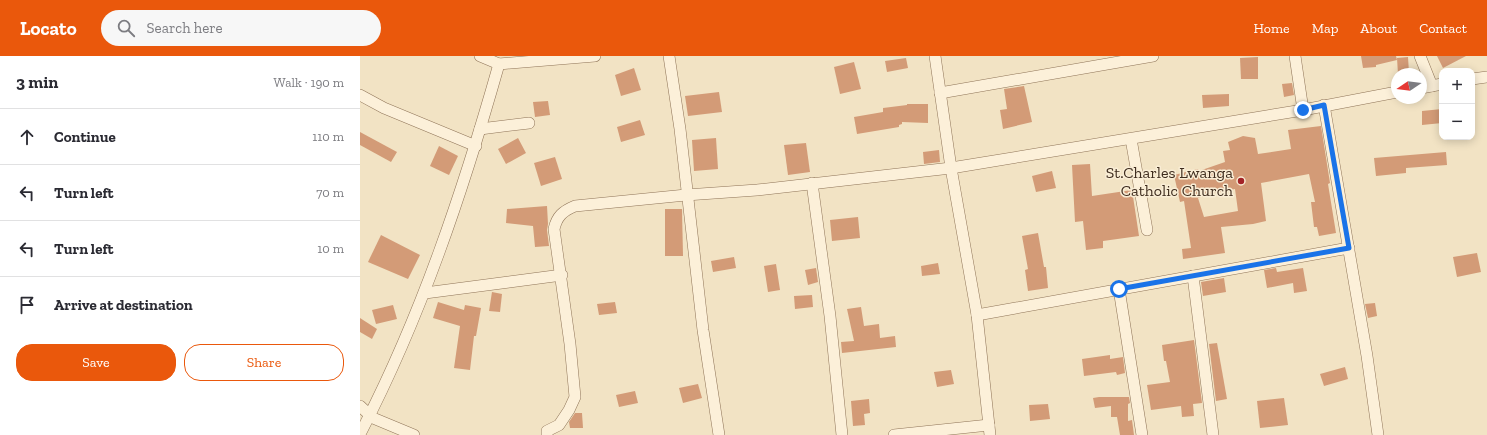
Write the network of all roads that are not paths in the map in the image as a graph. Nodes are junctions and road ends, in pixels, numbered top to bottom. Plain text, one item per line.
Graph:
1 (480, 56) edge
2 (594, 56) edge
3 (669, 56) edge
4 (934, 56) edge
5 (1153, 56) edge
6 (1295, 56) edge
7 (1420, 56) edge
8 (499, 64) junction
9 (1487, 77) edge
10 (1475, 79) edge
11 (1437, 85) edge
12 (1427, 87) edge
13 (940, 93) junction
14 (1391, 93) edge
15 (360, 95) edge
16 (1324, 105) junction
17 (1303, 110) junction
18 (529, 123) dead end
19 (480, 129) junction
20 (1131, 138) junction
21 (476, 146) junction
22 (951, 168) junction
23 (812, 183) junction
24 (686, 195) junction
25 (1147, 230) dead end
26 (1349, 248) junction
27 (562, 275) junction
28 (1193, 276) junction
29 (1119, 289) junction
30 (425, 293) junction
31 (977, 316) junction
32 (360, 406) edge
33 (370, 415) junction
34 (989, 430) edge
35 (360, 434) edge
36 (414, 435) edge
37 (547, 435) edge
38 (719, 435) edge
39 (842, 435) edge
40 (894, 435) edge
41 (1142, 435) edge
42 (1213, 435) edge
43 (1378, 435) edge

1 - 8 street
2 - 8 street
3 - 24 street
4 - 13 street
5 - 13 street
6 - 17 street
7 - 11 street
8 - 19 street
9 - 10 street
11 - 12 street
13 - 22 street
14 - 16 street
15 - 21 street
16 - 17 street
16 - 26 street
17 - 20 street
18 - 19 street
19 - 21 street
20 - 22 street
20 - 25 street
21 - 30 street
22 - 23 street
22 - 31 street
23 - 24 street
23 - 39 street
24 - 27 street
24 - 38 street
26 - 28 street
26 - 43 street
27 - 30 street
27 - 37 street
28 - 29 street
28 - 42 street
29 - 31 street
29 - 41 street
30 - 33 street
31 - 34 street
32 - 33 street
33 - 35 street
33 - 36 street
34 - 40 street

